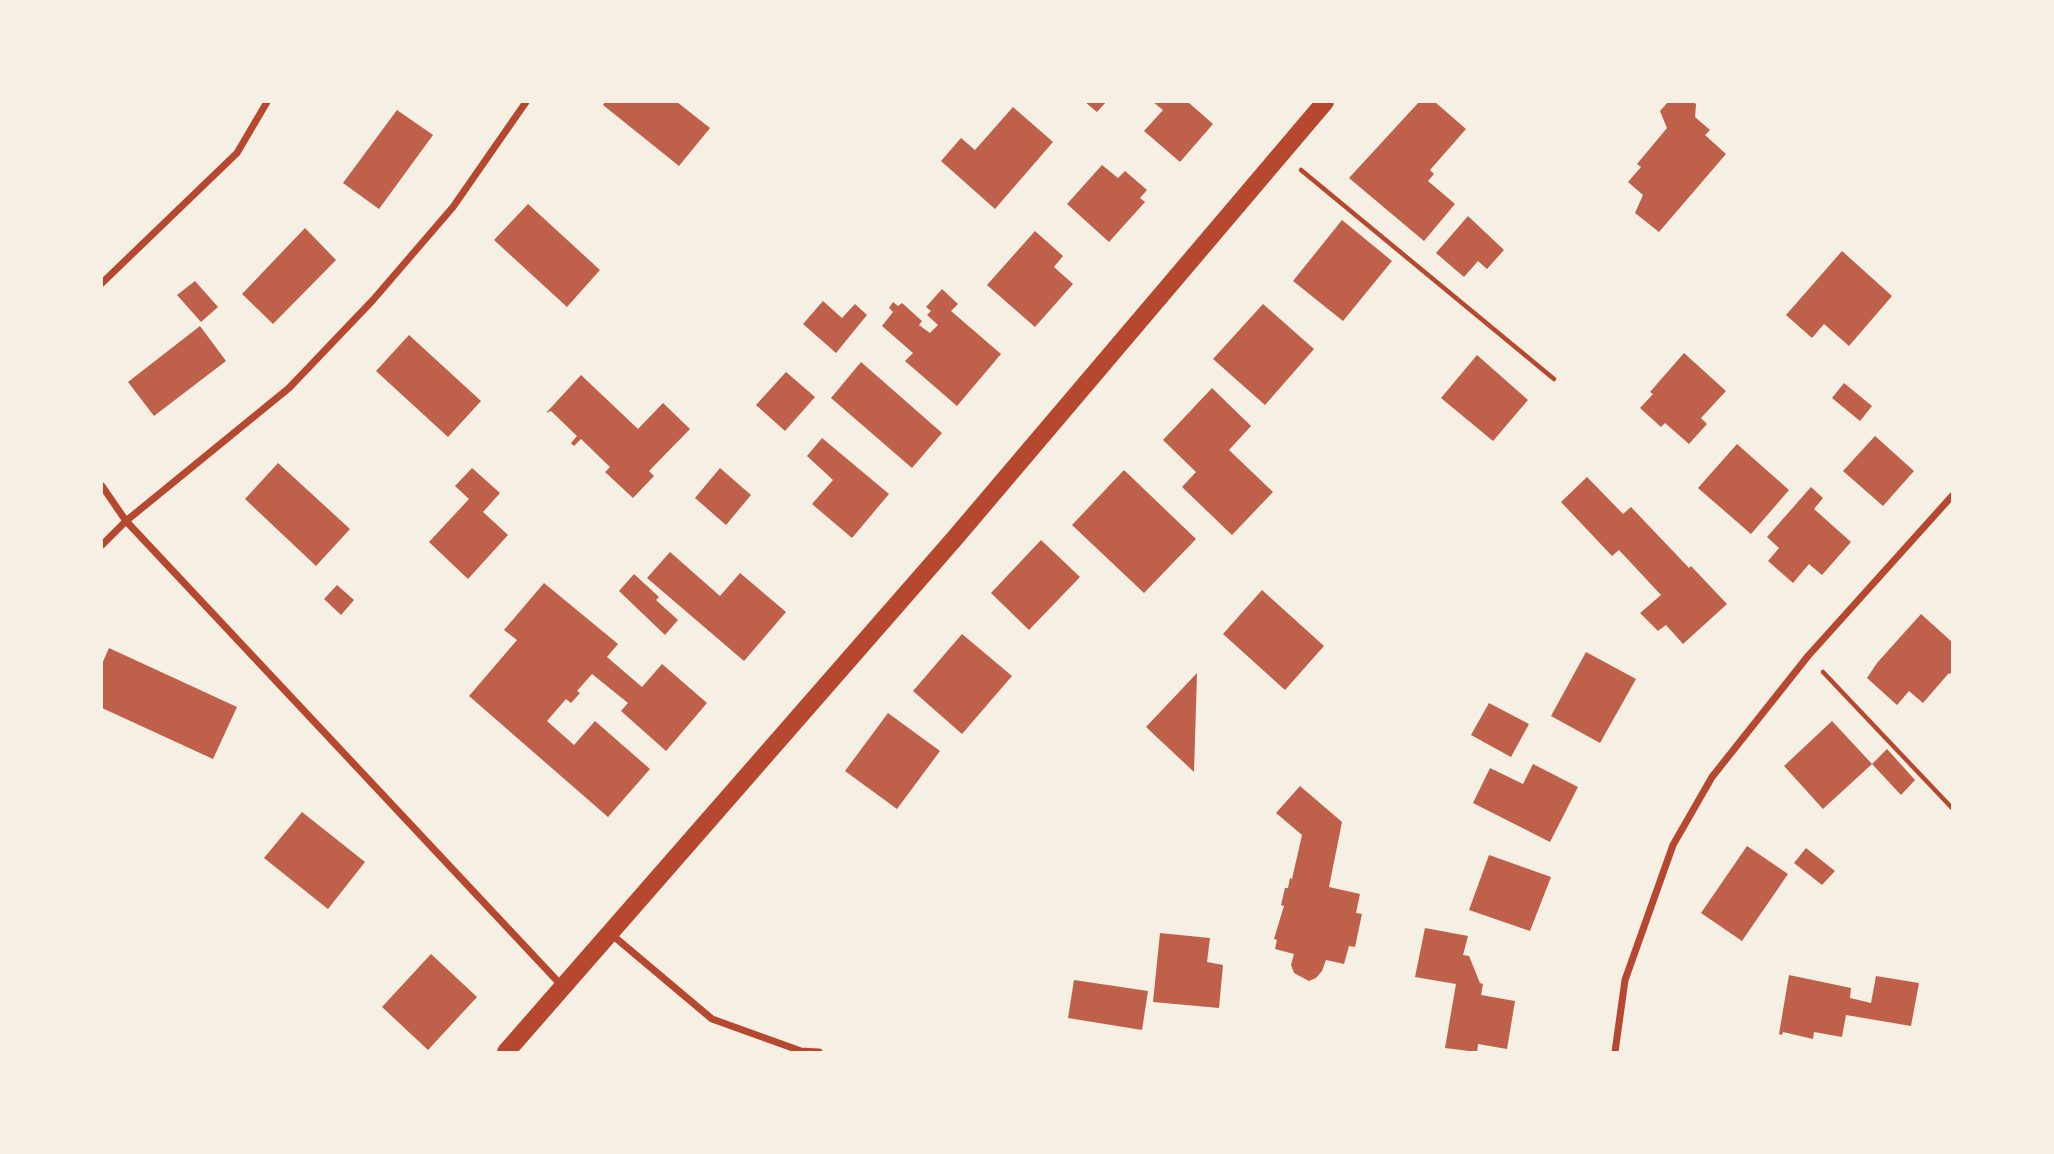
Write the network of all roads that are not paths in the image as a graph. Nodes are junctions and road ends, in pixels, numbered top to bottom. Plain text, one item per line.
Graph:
1 (267, 102) edge
2 (526, 102) edge
3 (1325, 102) edge
4 (102, 283) edge
5 (102, 486) edge
6 (1952, 496) edge
7 (126, 521) junction
8 (102, 545) edge
9 (609, 933) junction
10 (563, 987) junction
11 (506, 1052) edge
12 (819, 1052) edge
13 (1615, 1052) edge

1 - 4 street
2 - 7 street
3 - 9 main road
5 - 7 street
6 - 13 street
7 - 8 street
7 - 10 street
9 - 10 main road
9 - 12 street
10 - 11 main road

